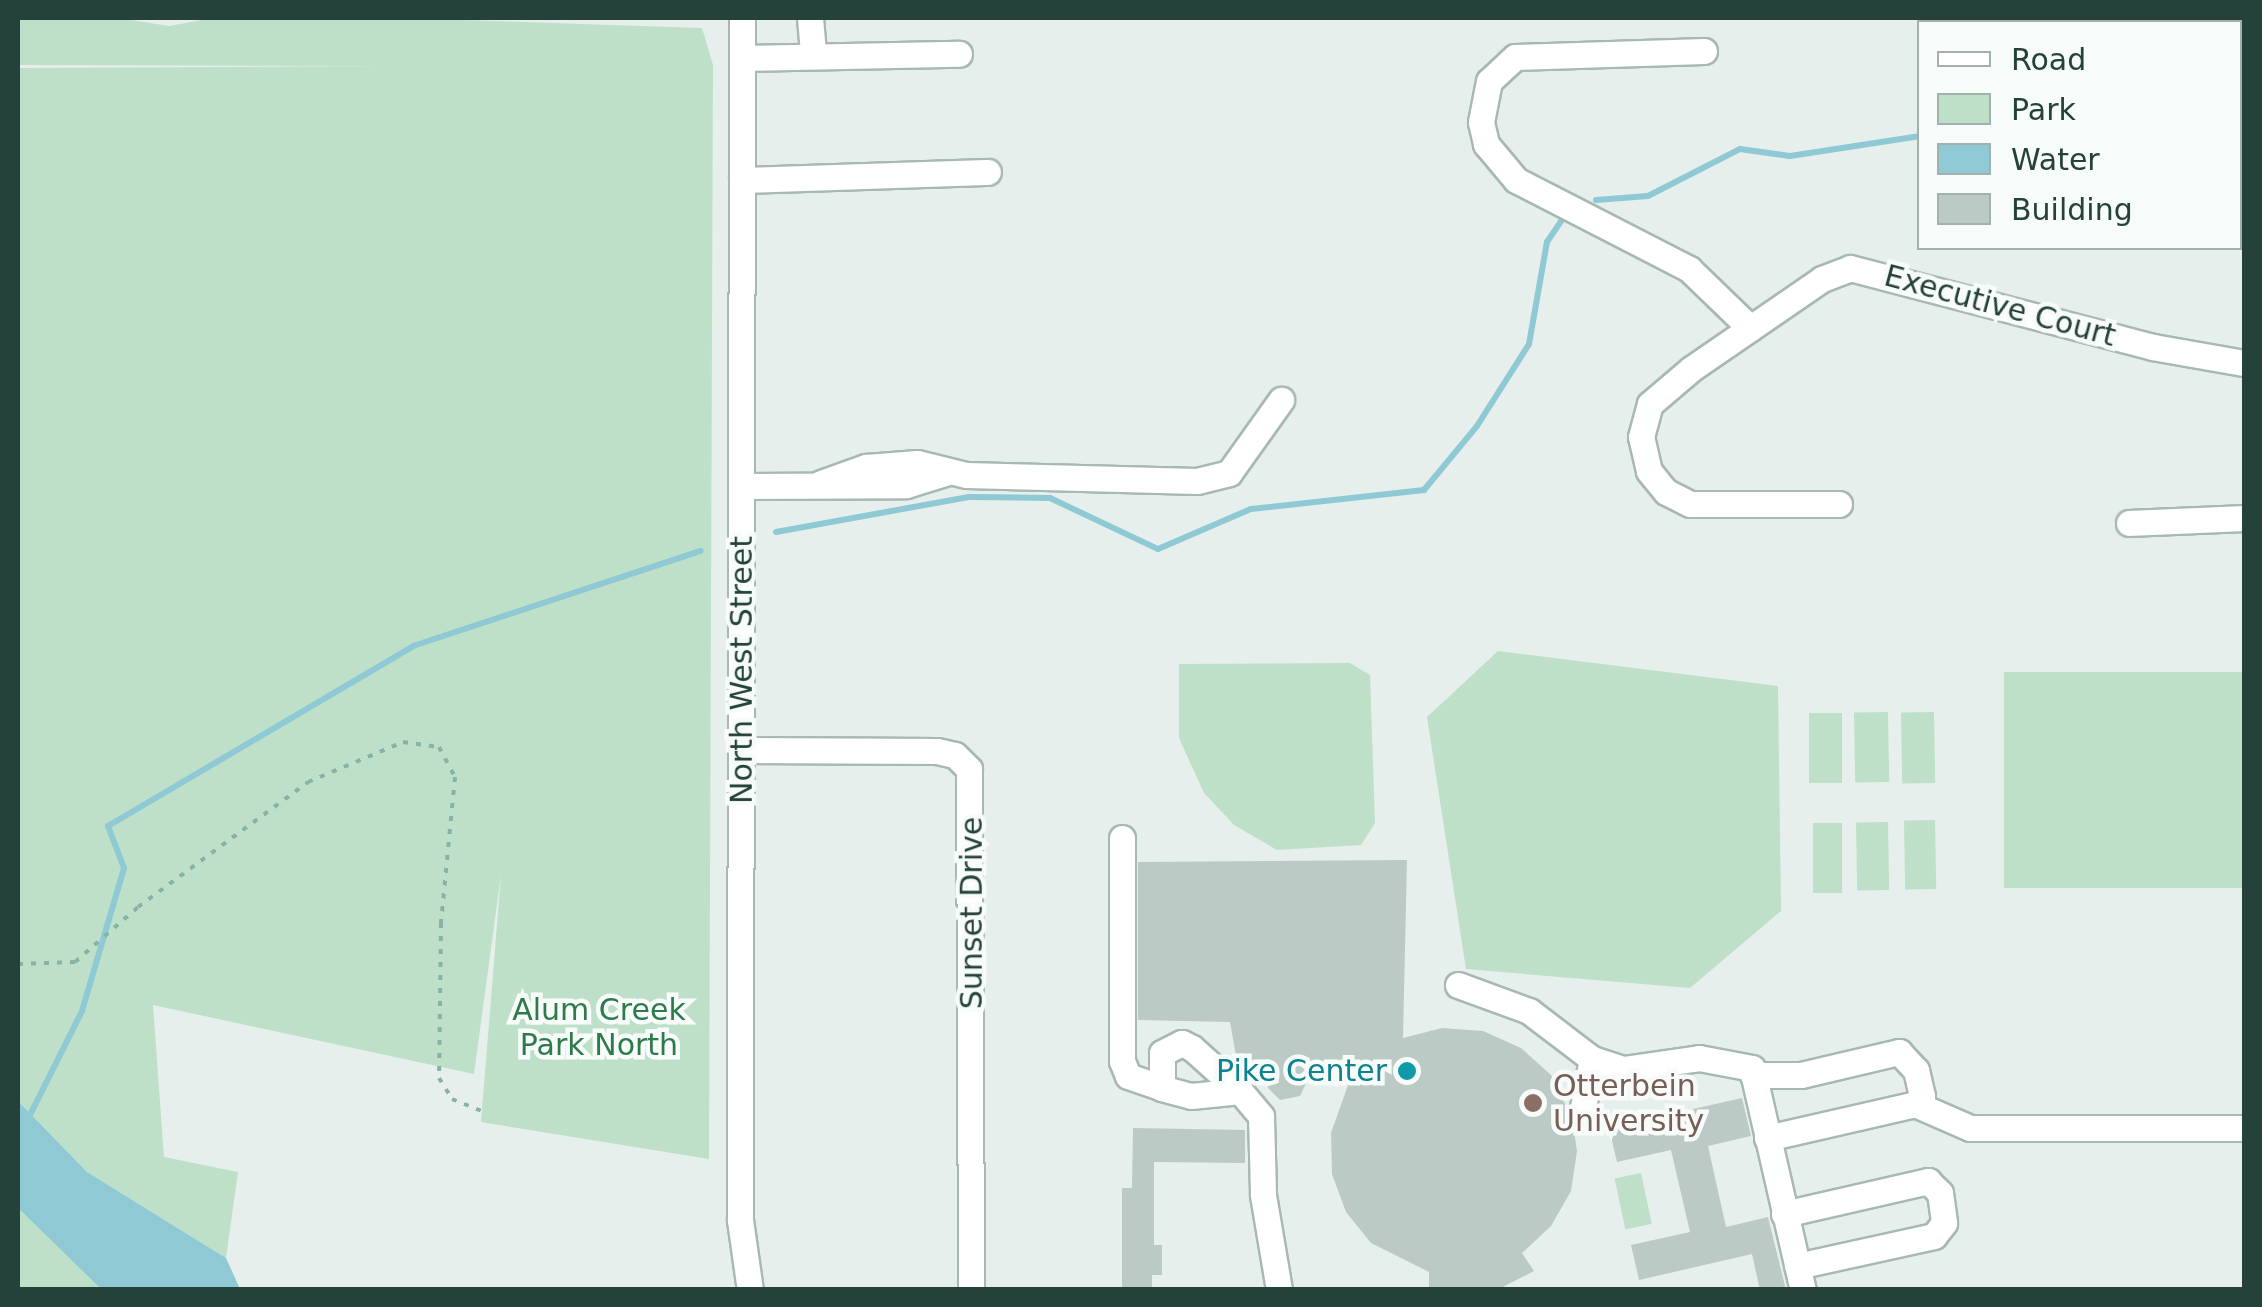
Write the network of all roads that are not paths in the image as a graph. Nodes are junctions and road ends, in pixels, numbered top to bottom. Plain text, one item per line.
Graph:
1 (742, 18) edge
2 (810, 18) edge
3 (1704, 52) dead end
4 (742, 54) junction
5 (959, 54) dead end
6 (813, 56) junction
7 (988, 172) dead end
8 (742, 180) junction
9 (1750, 328) junction
10 (2244, 363) edge
11 (1281, 400) dead end
12 (742, 486) junction
13 (1840, 504) dead end
14 (2244, 518) edge
15 (2129, 523) dead end
16 (742, 750) junction
17 (1122, 838) dead end
18 (1458, 985) dead end
19 (1592, 1060) junction
20 (1753, 1075) junction
21 (1162, 1088) junction
22 (1240, 1091) junction
23 (1915, 1104) junction
24 (1582, 1107) dead end
25 (2244, 1128) edge
26 (1768, 1138) junction
27 (1784, 1214) junction
28 (1800, 1278) edge
29 (750, 1290) edge
30 (972, 1290) edge
31 (1279, 1290) edge

1 - 4 street, North West Street
2 - 6 street
3 - 9 street
4 - 6 street
4 - 8 street, North West Street
5 - 6 street
7 - 8 street
8 - 12 street, North West Street
9 - 10 street, Executive Court
9 - 13 street, Executive Court
11 - 12 street
12 - 16 street, North West Street
14 - 15 street
16 - 29 street, North West Street
16 - 30 street, Sunset Drive
17 - 21 street
18 - 19 street
19 - 20 street
19 - 24 street
20 - 23 street
20 - 26 street
21 - 22 street
21 - 22 street
22 - 31 street
23 - 25 street
23 - 26 street
26 - 27 street
27 - 28 street
27 - 28 street

